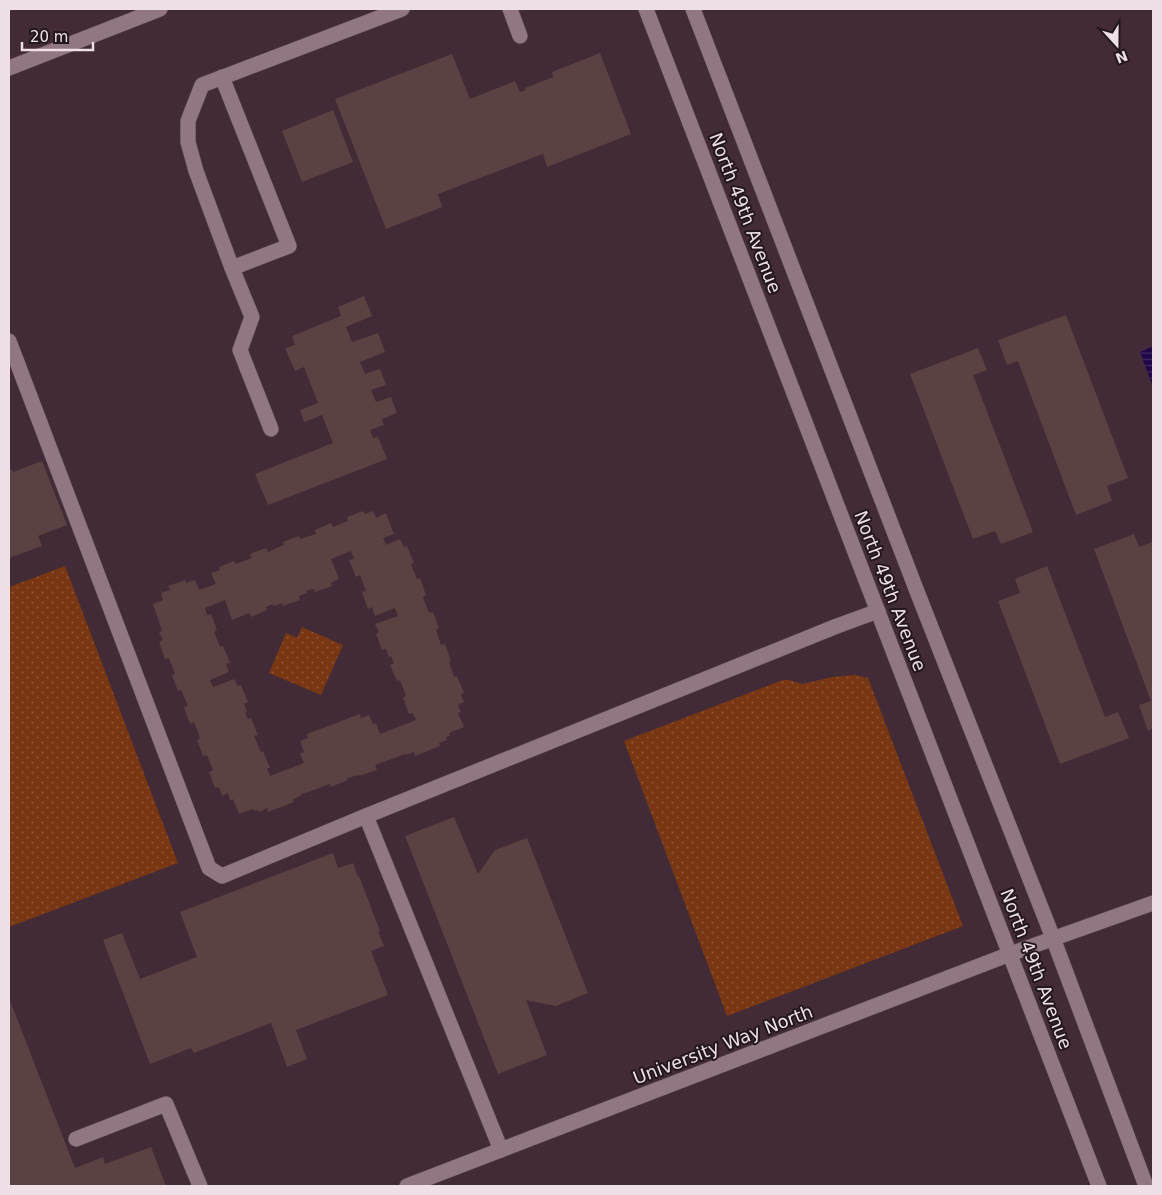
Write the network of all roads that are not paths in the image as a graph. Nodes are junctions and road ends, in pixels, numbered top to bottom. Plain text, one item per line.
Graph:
1 (160, 9) edge
2 (402, 9) edge
3 (510, 9) edge
4 (646, 9) edge
5 (693, 9) edge
6 (520, 36) dead end
7 (9, 68) edge
8 (222, 77) junction
9 (232, 268) junction
10 (9, 341) edge
11 (271, 430) dead end
12 (878, 611) junction
13 (366, 816) junction
14 (1153, 903) edge
15 (1053, 938) junction
16 (1010, 954) junction
17 (76, 1138) dead end
18 (501, 1150) junction
19 (200, 1186) edge
20 (407, 1186) edge
21 (1099, 1186) edge
22 (1146, 1186) edge

1 - 7 street
2 - 8 street
3 - 6 street
4 - 12 street, North 49th Avenue
5 - 15 street, North 49th Avenue
8 - 9 street
8 - 9 street
9 - 11 street
10 - 13 street
12 - 13 street
12 - 16 street, North 49th Avenue
13 - 18 street
14 - 15 street, University Way North
15 - 16 street, University Way North
15 - 22 street, North 49th Avenue
16 - 18 street, University Way North
16 - 21 street, North 49th Avenue
17 - 19 street
18 - 20 street, University Way North

